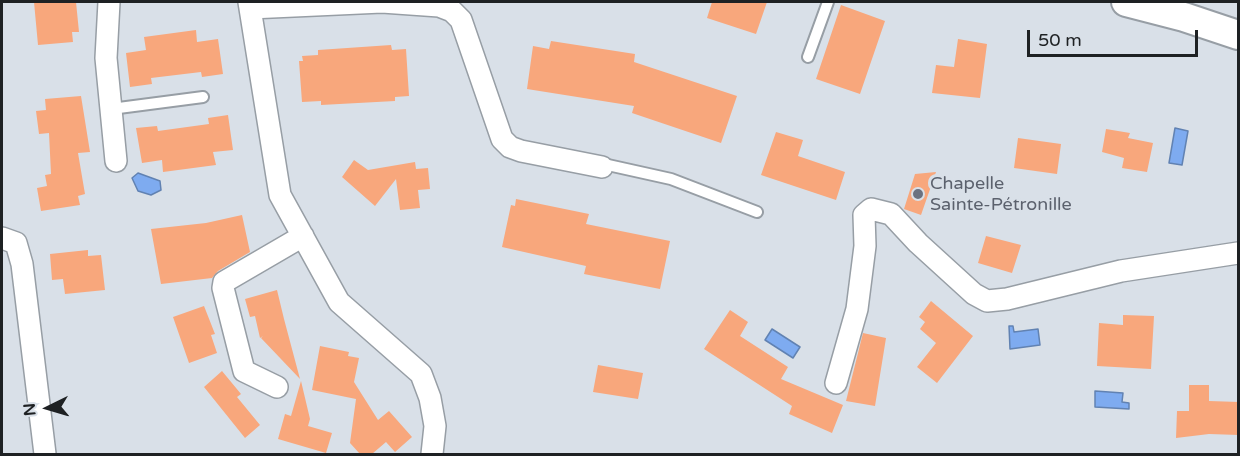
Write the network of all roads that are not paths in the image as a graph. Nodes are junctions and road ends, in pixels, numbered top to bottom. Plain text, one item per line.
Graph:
1 (109, 2) edge
2 (828, 2) edge
3 (1126, 2) edge
4 (250, 5) edge
5 (1239, 35) edge
6 (808, 57) dead end
7 (203, 97) dead end
8 (111, 109) junction
9 (116, 161) dead end
10 (602, 167) joint
11 (757, 212) dead end
12 (303, 236) junction
13 (2, 238) edge
14 (1239, 253) edge
15 (836, 383) dead end
16 (277, 387) dead end
17 (45, 454) edge
18 (432, 454) edge

1 - 8 street
2 - 6 lane
3 - 5 main road
4 - 10 street
4 - 12 street
7 - 8 lane
8 - 9 street
10 - 11 lane
12 - 16 street
12 - 18 street
13 - 17 street
14 - 15 street

